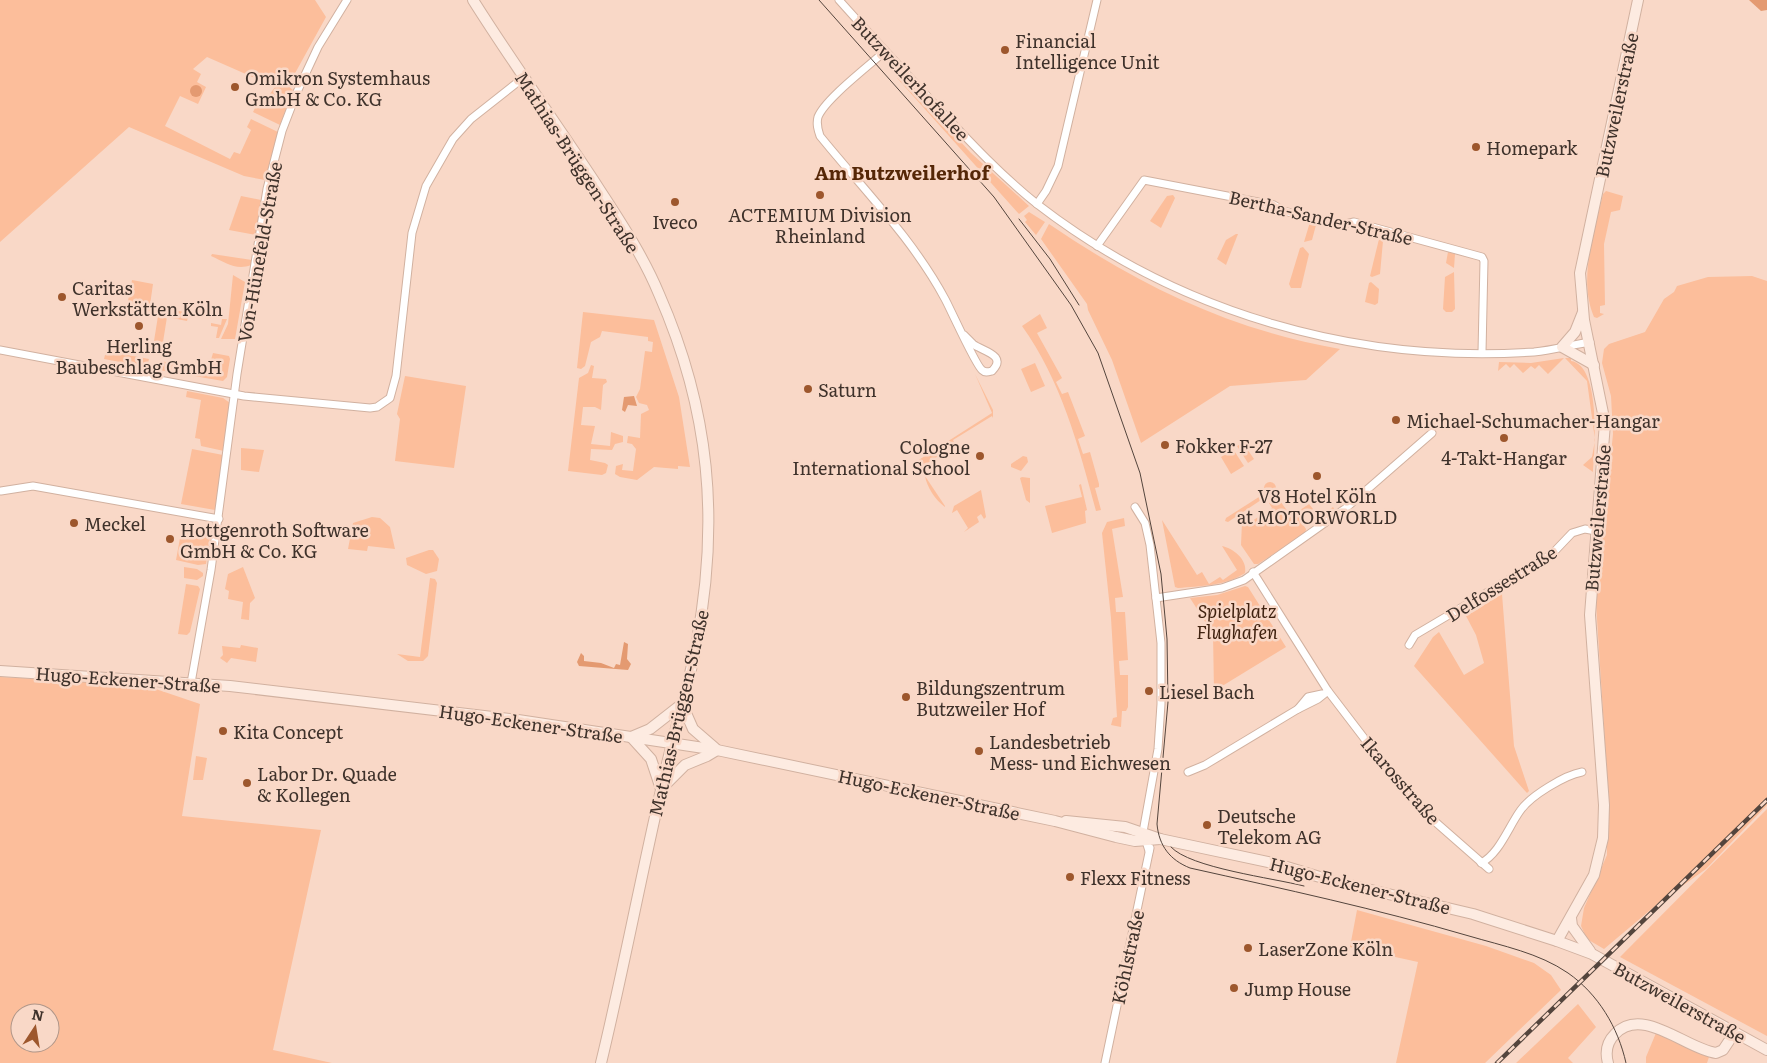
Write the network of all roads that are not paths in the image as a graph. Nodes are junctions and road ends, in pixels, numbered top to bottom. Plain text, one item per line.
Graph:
1 (347, 0) edge
2 (473, 0) edge
3 (839, 0) edge
4 (1096, 0) edge
5 (1638, 0) edge
6 (885, 51) junction
7 (523, 78) junction
8 (1038, 204) junction
9 (1097, 246) junction
10 (1583, 312) junction
11 (964, 335) junction
12 (1590, 342) junction
13 (1562, 347) junction
14 (0, 350) edge
15 (1482, 352) junction
16 (1594, 365) junction
17 (236, 393) junction
18 (1432, 433) dead end
19 (1, 490) edge
20 (1136, 507) dead end
21 (219, 519) junction
22 (1596, 531) junction
23 (1253, 572) junction
24 (1156, 598) junction
25 (1409, 645) dead end
26 (0, 671) edge
27 (191, 683) junction
28 (1325, 692) junction
29 (682, 704) junction
30 (631, 737) junction
31 (671, 742) junction
32 (717, 750) junction
33 (1188, 772) dead end
34 (1582, 772) dead end
35 (661, 789) junction
36 (1055, 821) junction
37 (1141, 837) junction
38 (1160, 839) junction
39 (1480, 864) junction
40 (1489, 869) dead end
41 (1571, 918) junction
42 (1557, 941) junction
43 (1592, 954) junction
44 (1735, 1032) junction
45 (1767, 1050) edge
46 (601, 1063) edge
47 (1104, 1063) edge
48 (1608, 1063) edge

1 - 17 street, Von-Hünefeld-Straße
2 - 7 street, Mathias-Brüggen-Straße
3 - 6 street, Butzweilerhofallee
4 - 8 street
5 - 10 street, Butzweilerstraße
6 - 8 street, Butzweilerhofallee
6 - 11 street
7 - 17 street
7 - 29 street, Mathias-Brüggen-Straße
8 - 9 street, Butzweilerhofallee
9 - 15 street, Butzweilerhofallee
9 - 15 street, Bertha-Sander-Straße
10 - 12 street, Butzweilerstraße
10 - 13 street
11 - 11 street
12 - 13 street, Butzweilerhofallee
12 - 16 street, Butzweilerstraße
13 - 15 street, Butzweilerhofallee
13 - 16 street
14 - 17 street
16 - 22 street, Butzweilerstraße
17 - 21 street, Von-Hünefeld-Straße
18 - 23 street
19 - 21 street
20 - 24 street, Köhlstraße
21 - 27 street, Von-Hünefeld-Straße
22 - 25 street, Delfossestraße
22 - 41 street, Butzweilerstraße
23 - 24 street
23 - 28 street, Ikarosstraße
24 - 37 street, Köhlstraße
26 - 27 street, Hugo-Eckener-Straße
27 - 30 street, Hugo-Eckener-Straße
28 - 33 street
28 - 39 street, Ikarosstraße
29 - 30 street
29 - 31 street, Mathias-Brüggen-Straße
29 - 32 street
30 - 31 street, Hugo-Eckener-Straße
30 - 35 street
31 - 32 street, Hugo-Eckener-Straße
31 - 35 street, Mathias-Brüggen-Straße
32 - 35 street
32 - 36 street, Hugo-Eckener-Straße
34 - 39 street
35 - 46 street, Mathias-Brüggen-Straße
36 - 37 street, Hugo-Eckener-Straße
36 - 37 street, Hugo-Eckener-Straße
37 - 38 street, Hugo-Eckener-Straße
37 - 38 street
37 - 47 street, Köhlstraße
38 - 42 street, Hugo-Eckener-Straße
39 - 40 street, Ikarosstraße
41 - 42 street, Butzweilerstraße
41 - 43 street, Butzweilerstraße
42 - 43 street, Butzweilerstraße
43 - 44 street, Butzweilerstraße
44 - 45 street, Butzweilerstraße
44 - 48 street

